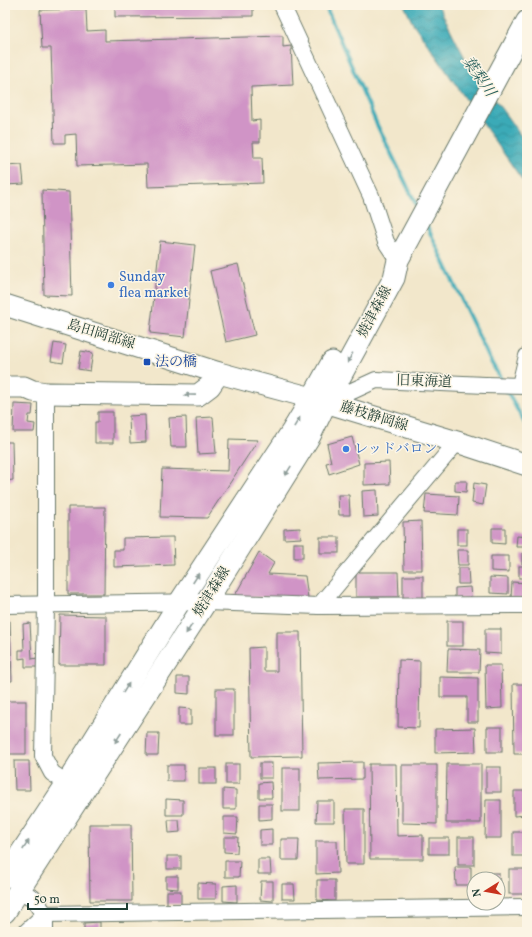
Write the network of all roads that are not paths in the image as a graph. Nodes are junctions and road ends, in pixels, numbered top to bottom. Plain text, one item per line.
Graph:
1 (282, 5) edge
2 (527, 21) edge
3 (398, 260) junction
4 (5, 305) edge
5 (527, 356) edge
6 (219, 373) junction
7 (520, 385) edge
8 (5, 388) edge
9 (46, 393) junction
10 (319, 400) junction
11 (457, 442) junction
12 (527, 465) edge
13 (206, 602) junction
14 (179, 603) junction
15 (5, 605) edge
16 (46, 605) junction
17 (527, 605) edge
18 (319, 606) junction
19 (67, 783) junction
20 (12, 884) edge
21 (527, 907) edge
22 (5, 912) edge
23 (45, 914) junction
24 (26, 932) edge
25 (45, 932) edge

1 - 3 street
2 - 3 main road, 焼津森線
3 - 10 main road, 焼津森線
4 - 6 main road, 島田岡部線
5 - 7 street
6 -> 9 main road
6 - 10 main road, 藤枝静岡線
7 - 10 street, 旧東海道
8 - 9 main road
9 - 16 street
10 - 11 main road, 藤枝静岡線
10 -> 13 main road, 焼津森線
14 -> 10 main road, 焼津森線
11 - 12 main road, 藤枝静岡線
11 - 18 street
13 - 14 street
13 - 18 street
13 -> 20 main road, 焼津森線
14 - 16 street
19 -> 14 main road, 焼津森線
15 - 16 street
16 - 19 street
17 - 18 street
20 -> 19 main road, 焼津森線
20 - 22 main road, 焼津森線
20 - 23 street
21 - 23 street
23 - 24 street
23 - 25 street

